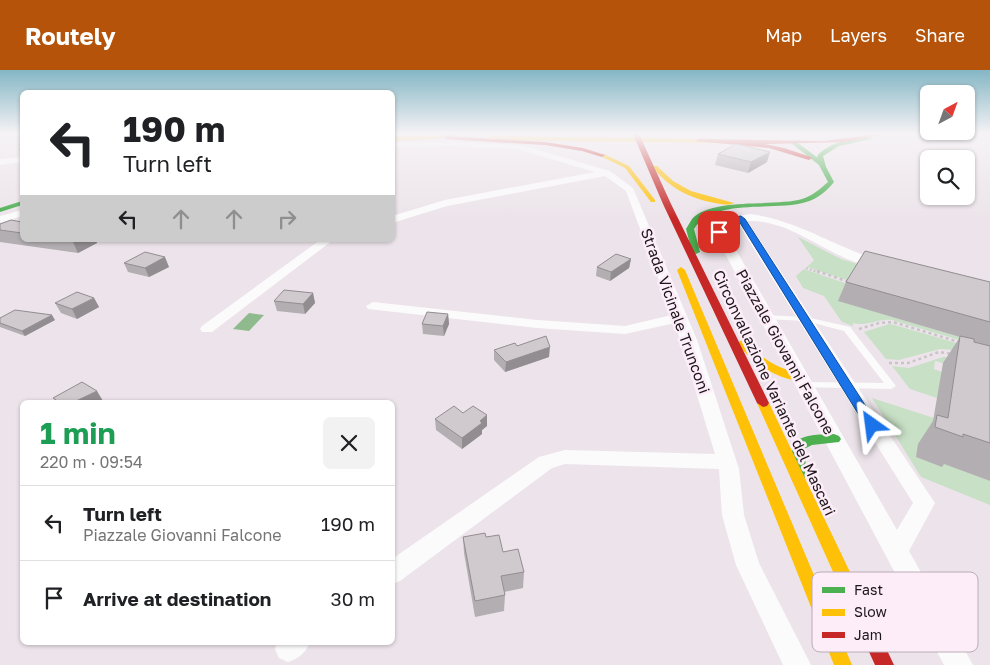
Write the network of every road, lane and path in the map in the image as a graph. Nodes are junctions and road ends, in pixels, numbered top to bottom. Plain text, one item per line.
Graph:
1 (569, 162) edge
2 (618, 162) edge
3 (642, 162) edge
4 (645, 162) edge
5 (649, 162) edge
6 (815, 162) edge
7 (819, 162) edge
8 (822, 162) edge
9 (823, 167) junction
10 (607, 173) junction
11 (20, 204) edge
12 (774, 205) junction
13 (0, 210) edge
14 (20, 214) edge
15 (746, 218) junction
16 (395, 219) edge
17 (0, 220) edge
18 (324, 242) edge
19 (677, 259) dead end
20 (806, 268) dead end
21 (894, 271) edge
22 (849, 282) edge
23 (710, 291) junction
24 (372, 306) dead end
25 (680, 317) junction
26 (766, 317) junction
27 (806, 319) junction
28 (207, 329) dead end
29 (729, 329) junction
30 (858, 329) dead end
31 (964, 343) edge
32 (961, 357) edge
33 (889, 363) dead end
34 (800, 381) junction
35 (848, 387) junction
36 (834, 439) junction
37 (726, 462) junction
38 (798, 478) junction
39 (897, 550) junction
40 (395, 572) edge
41 (842, 572) edge
42 (909, 572) edge
43 (812, 589) edge
44 (838, 652) edge
45 (879, 652) edge
46 (953, 652) edge
47 (797, 665) edge
48 (843, 665) edge
49 (885, 665) edge
50 (960, 665) edge

1 - 10 street, Strada Vicinale Trunconi
2 - 3 main road, Circonvallazione Variante del Mascari
4 - 23 main road, Circonvallazione Variante del Mascari
5 - 12 main road
6 - 9 main road
7 - 9 main road
8 - 9 main road
9 - 12 main road
10 - 16 street
10 - 25 street, Strada Vicinale Trunconi
11 - 13 main road
12 - 23 main road
14 - 17 street
15 - 21 street
15 - 26 street, Piazzale Giovanni Falcone
15 - 27 street, Piazzale Giovanni Falcone
18 - 28 street
19 - 43 main road
20 - 22 path
23 - 29 main road, Circonvallazione Variante del Mascari
24 - 25 street
25 - 37 street, Strada Vicinale Trunconi
26 - 27 lane
26 - 34 street, Piazzale Giovanni Falcone
27 - 35 street, Piazzale Giovanni Falcone
27 - 35 lane
29 - 34 main road
29 - 38 main road, Circonvallazione Variante del Mascari
30 - 31 path
32 - 33 path
34 - 35 lane
34 - 36 street, Piazzale Giovanni Falcone
35 - 39 street, Piazzale Giovanni Falcone
36 - 38 main road
36 - 39 street, Piazzale Giovanni Falcone
37 - 40 street
37 - 47 street, Strada Vicinale Trunconi
38 - 41 main road, Circonvallazione Variante del Mascari
39 - 42 street, Piazzale Giovanni Falcone
44 - 48 main road
45 - 49 main road, Circonvallazione Variante del Mascari
46 - 50 street, Piazzale Giovanni Falcone

